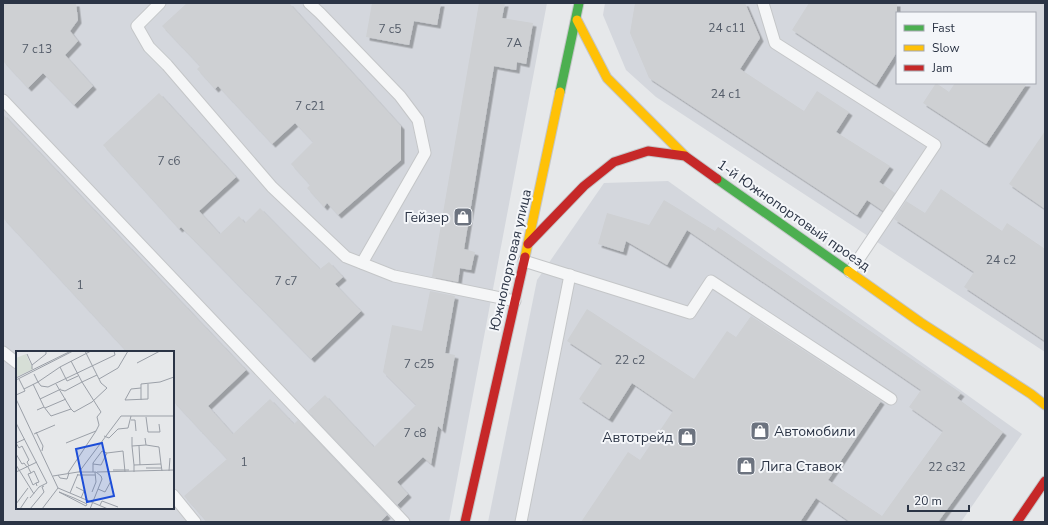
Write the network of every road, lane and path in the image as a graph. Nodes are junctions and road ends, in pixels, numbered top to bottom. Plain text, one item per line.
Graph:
1 (160, 3) edge
2 (309, 3) edge
3 (580, 3) edge
4 (763, 3) edge
5 (577, 20) junction
6 (3, 100) edge
7 (685, 156) junction
8 (528, 244) junction
9 (524, 260) junction
10 (362, 263) junction
11 (850, 272) junction
12 (570, 275) junction
13 (515, 301) junction
14 (3, 352) edge
15 (16, 362) edge
16 (891, 399) dead end
17 (1045, 405) edge
18 (1045, 482) edge
19 (174, 496) edge
20 (195, 522) edge
21 (404, 522) edge
22 (465, 522) edge
23 (521, 522) edge
24 (1017, 522) edge

1 - 10 lane
2 - 10 lane
3 - 5 main road, Южнопортовая улица
4 - 11 lane
5 - 7 main road
5 - 8 main road, Южнопортовая улица
6 - 21 lane
7 - 8 main road, 1-й Южнопортовый проезд
7 - 11 main road, 1-й Южнопортовый проезд
8 - 9 main road, Южнопортовая улица
9 - 12 lane
9 - 13 main road, Южнопортовая улица
10 - 13 lane
11 - 17 main road, 1-й Южнопортовый проезд
12 - 16 lane
12 - 23 lane
13 - 22 main road, Южнопортовая улица
14 - 15 lane
18 - 24 main road
19 - 20 lane

